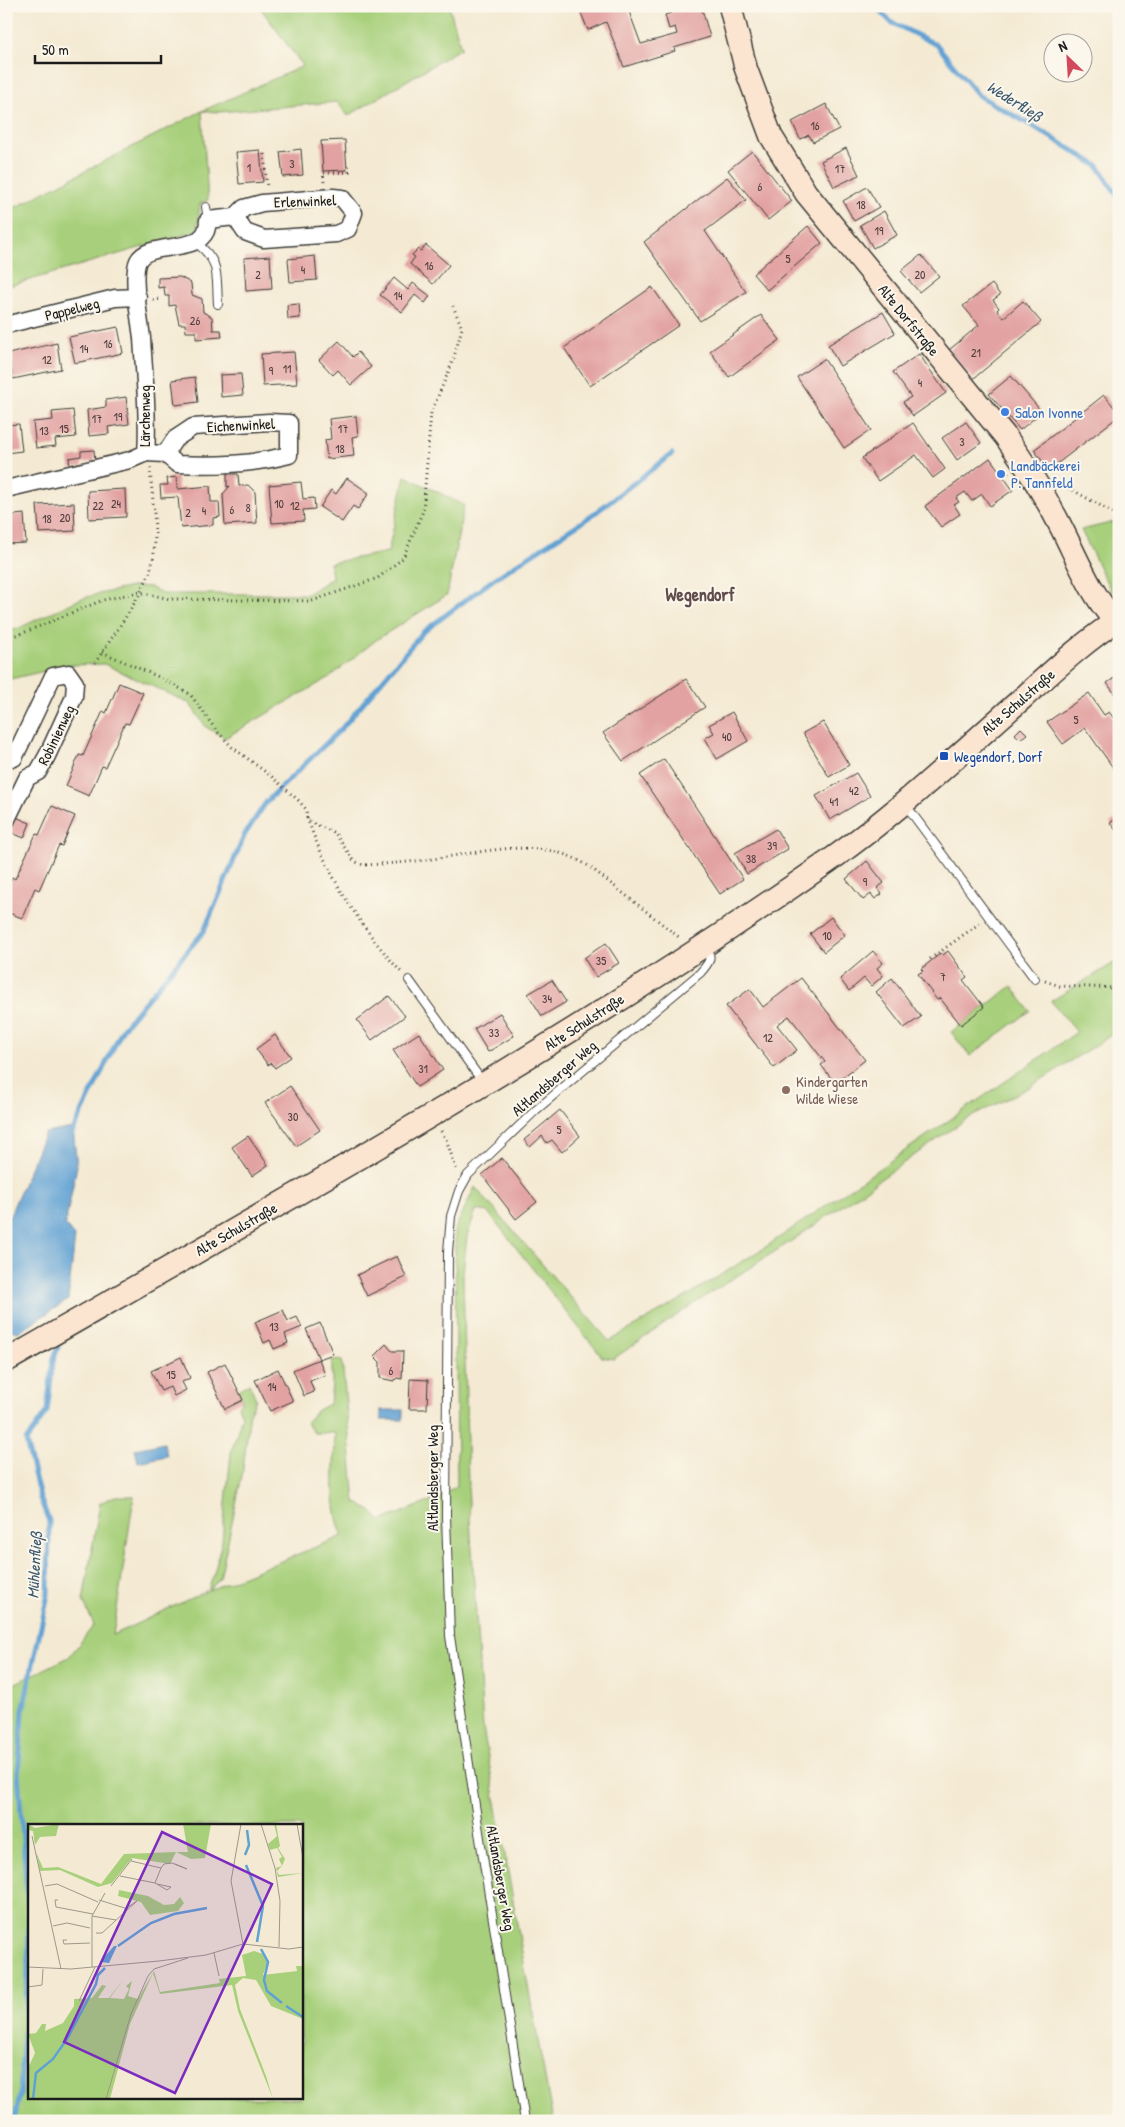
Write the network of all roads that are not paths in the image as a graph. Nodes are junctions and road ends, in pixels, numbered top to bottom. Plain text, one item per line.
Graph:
1 (730, 6) edge
2 (235, 218) junction
3 (196, 242) junction
4 (138, 297) junction
5 (218, 304) dead end
6 (6, 324) edge
7 (146, 453) junction
8 (165, 454) junction
9 (6, 489) edge
10 (1117, 620) edge
11 (10, 758) edge
12 (27, 778) junction
13 (903, 802) junction
14 (6, 821) edge
15 (696, 943) junction
16 (1035, 978) road end
17 (409, 980) road end
18 (485, 1085) junction
19 (6, 1362) edge
20 (526, 2121) edge

1 - 10 street, Alte Dorfstraße
2 - 2 street, Erlenwinkel
2 - 3 street, Erlenwinkel
3 - 4 street
3 - 5 lane
4 - 6 street, Pappelweg
4 - 7 street, Lärchenweg
7 - 8 street, Eichenwinkel
7 - 9 street, Lärchenweg
8 - 8 street, Eichenwinkel
10 - 13 street, Alte Schulstraße
11 - 12 street, Robinienweg
11 - 12 street, Robinienweg
12 - 14 street, Robinienweg
13 - 15 street, Alte Schulstraße
13 - 16 lane
15 - 18 street, Alte Schulstraße
15 - 20 lane, Altlandsberger Weg
17 - 18 lane
18 - 19 street, Alte Schulstraße

